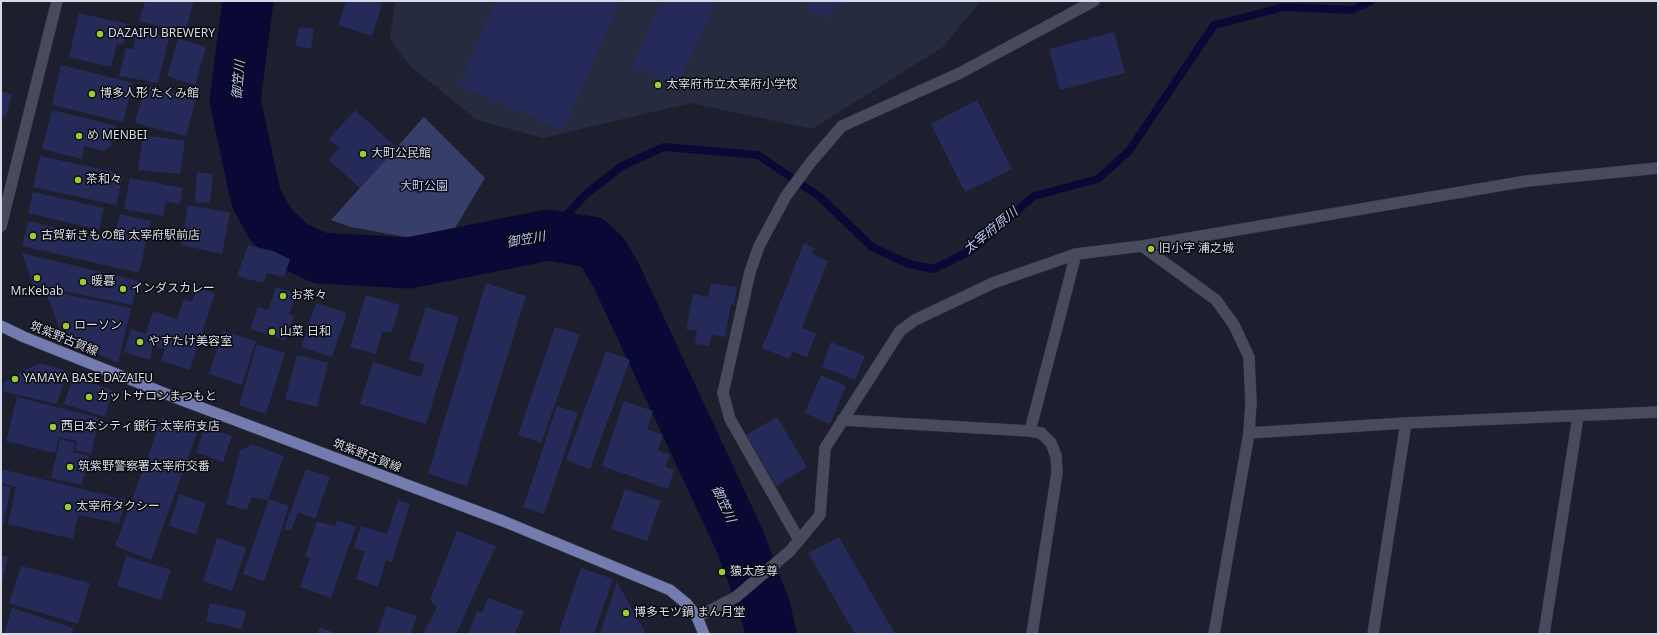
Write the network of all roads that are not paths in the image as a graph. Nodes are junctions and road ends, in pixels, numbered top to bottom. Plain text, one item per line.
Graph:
1 (57, 1) edge
2 (1094, 1) edge
3 (1658, 168) edge
4 (1, 226) edge
5 (1142, 246) junction
6 (1076, 254) junction
7 (1, 326) edge
8 (1658, 412) edge
9 (1578, 417) junction
10 (842, 420) junction
11 (1406, 423) junction
12 (1030, 431) junction
13 (1249, 433) junction
14 (799, 540) junction
15 (697, 617) junction
16 (704, 634) edge
17 (1032, 634) edge
18 (1214, 634) edge
19 (1373, 634) edge
20 (1544, 634) edge

1 - 4 street
2 - 14 street
3 - 5 street
5 - 6 street
5 - 13 street
6 - 10 street
6 - 12 street
7 - 15 main road, 筑紫野古賀線
8 - 9 street
9 - 11 street
9 - 20 street
10 - 12 street
10 - 14 street
11 - 13 street
11 - 19 street
12 - 17 street
13 - 18 street
14 - 15 street
15 - 16 main road, 筑紫野古賀線

